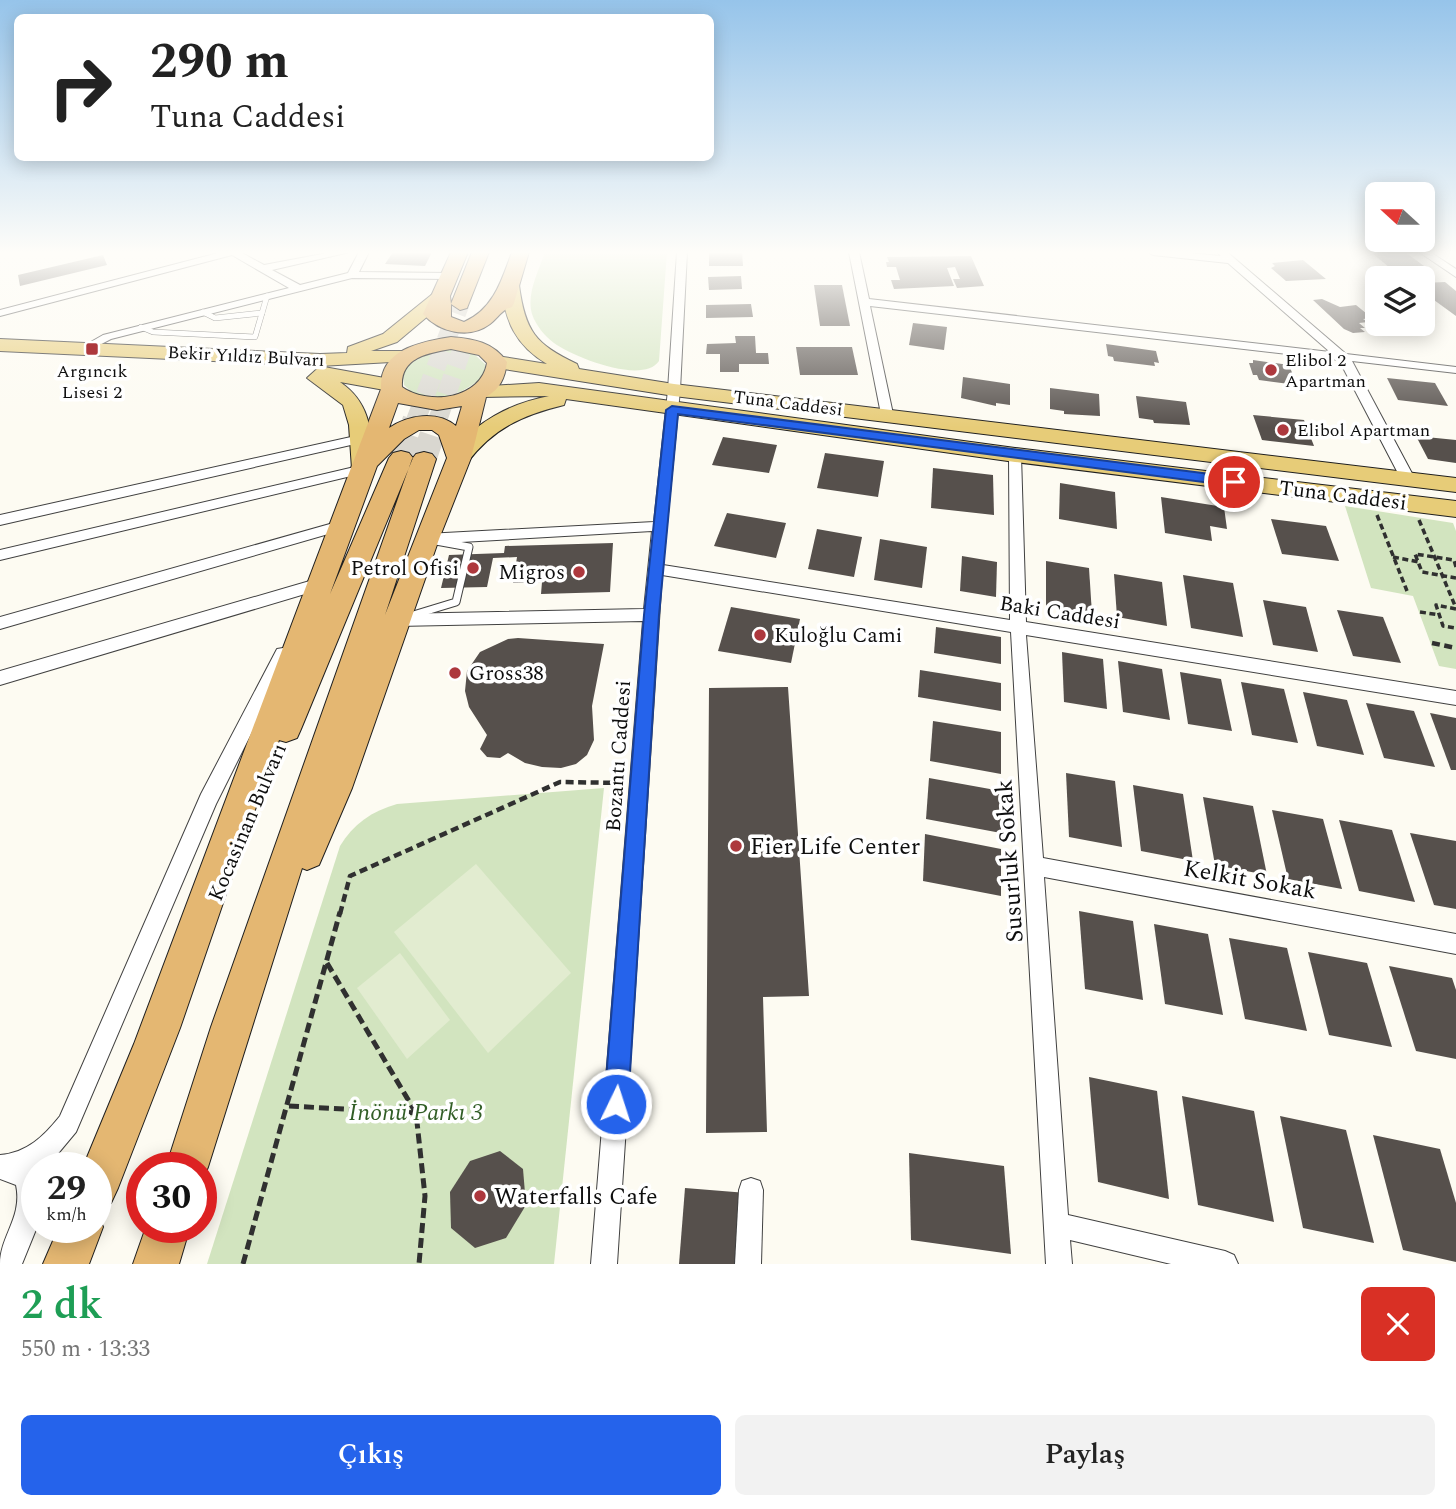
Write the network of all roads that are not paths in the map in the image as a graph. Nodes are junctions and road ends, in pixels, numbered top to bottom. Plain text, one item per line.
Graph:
1 (207, 311) edge
2 (423, 311) edge
3 (434, 311) edge
4 (442, 311) edge
5 (494, 311) edge
6 (504, 311) edge
7 (514, 311) edge
8 (678, 311) edge
9 (867, 311) edge
10 (942, 311) edge
11 (1290, 311) edge
12 (203, 312) junction
13 (262, 313) joint
14 (141, 327) junction
15 (0, 345) edge
16 (86, 349) junction
17 (413, 353) junction
18 (493, 357) junction
19 (1344, 358) junction
20 (0, 363) edge
21 (300, 365) junction
22 (1456, 370) edge
23 (391, 387) junction
24 (598, 389) junction
25 (479, 392) junction
26 (673, 400) junction
27 (887, 414) junction
28 (362, 454) junction
29 (1015, 455) junction
30 (459, 458) junction
31 (1408, 479) junction
32 (1456, 485) edge
33 (1456, 509) edge
34 (0, 520) edge
35 (344, 525) junction
36 (662, 526) junction
37 (426, 539) junction
38 (0, 555) edge
39 (657, 569) junction
40 (320, 584) junction
41 (651, 615) junction
42 (397, 620) junction
43 (0, 623) edge
44 (1018, 626) junction
45 (0, 678) edge
46 (1456, 698) edge
47 (1035, 866) junction
48 (1456, 944) edge
49 (231, 1027) junction
50 (153, 1043) junction
51 (110, 1152) edge
52 (192, 1152) edge
53 (3, 1167) edge
54 (751, 1190) dead end
55 (1055, 1224) junction
56 (75, 1243) edge
57 (163, 1243) edge
58 (9, 1264) edge
59 (66, 1264) edge
60 (156, 1264) edge
61 (604, 1264) edge
62 (748, 1264) edge
63 (1059, 1264) edge
64 (1225, 1264) edge

1 - 12 street
2 - 21 main road
3 - 17 highway
4 - 5 highway
6 - 18 highway
7 - 24 main road
8 - 26 street, Bozantı Caddesi
9 - 27 street
10 - 19 street
11 - 19 street
12 - 13 lane
12 - 14 street
13 - 14 lane
14 - 16 street
15 - 16 main road, Bekir Yıldız Bulvarı
16 - 21 main road, Bekir Yıldız Bulvarı
17 - 18 highway
17 - 21 main road, Bekir Yıldız Bulvarı
17 - 23 highway
18 - 24 main road, Tuna Caddesi
18 - 25 highway
19 - 22 street
19 - 31 street
20 - 21 main road, Bekir Yıldız Bulvarı
21 - 23 main road, Bekir Yıldız Bulvarı
21 - 28 main road
23 - 25 highway
23 - 28 highway
24 - 25 main road, Tuna Caddesi
24 - 26 main road, Tuna Caddesi
24 - 30 main road
25 - 30 highway
26 - 27 main road, Tuna Caddesi
26 - 29 main road, Tuna Caddesi
26 - 36 street, Bozantı Caddesi
27 - 31 main road, Tuna Caddesi
28 - 30 highway
28 - 34 street
28 - 35 highway
28 - 38 street
29 - 33 main road, Tuna Caddesi
29 - 44 street, Susurluk Sokak
30 - 37 highway
31 - 32 main road, Tuna Caddesi
35 - 40 highway
35 - 43 street
36 - 37 street
36 - 39 street, Bozantı Caddesi
37 - 42 highway
37 - 42 lane
39 - 41 street, Bozantı Caddesi
39 - 44 street, Baki Caddesi
40 - 45 street
40 - 50 highway
40 - 53 street
41 - 42 street
41 - 61 street, Bozantı Caddesi
42 - 49 highway
44 - 46 street, Baki Caddesi
44 - 47 street, Susurluk Sokak
47 - 48 street, Kelkit Sokak
47 - 55 street, Susurluk Sokak
49 - 50 highway, Kocasinan Bulvarı
49 - 52 highway, Kocasinan Bulvarı
50 - 51 highway, Kocasinan Bulvarı
53 - 58 street
54 - 62 street
55 - 63 street, Susurluk Sokak
55 - 64 street
56 - 59 highway
57 - 60 highway

